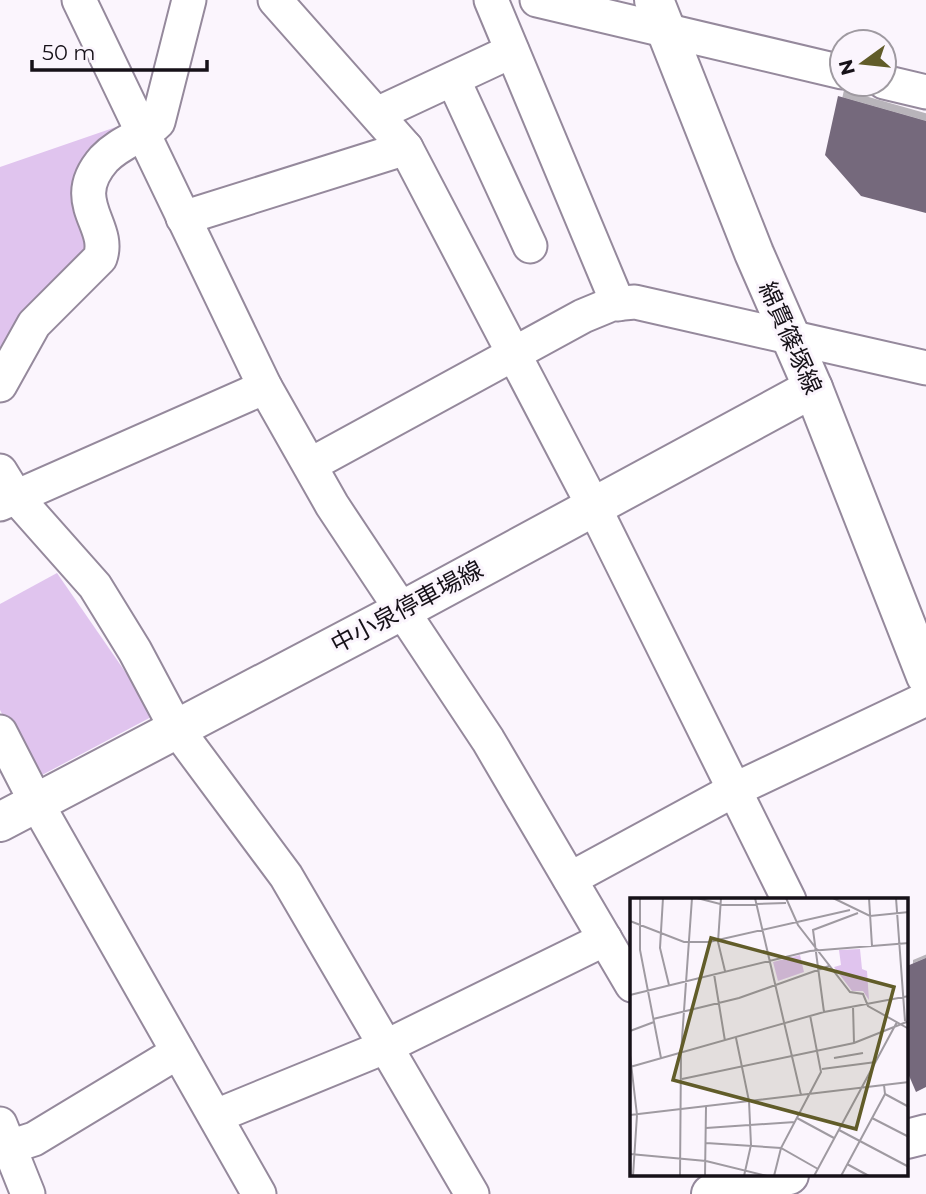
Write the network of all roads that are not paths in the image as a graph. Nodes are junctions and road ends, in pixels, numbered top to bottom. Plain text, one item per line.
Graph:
1 (79, 0) edge
2 (189, 0) edge
3 (275, 0) edge
4 (491, 0) edge
5 (537, 0) edge
6 (660, 15) edge
7 (512, 51) junction
8 (828, 68) edge
9 (453, 79) junction
10 (898, 85) edge
11 (926, 92) edge
12 (377, 114) junction
13 (142, 131) junction
14 (406, 148) junction
15 (183, 218) junction
16 (530, 246) dead end
17 (618, 304) junction
18 (788, 335) junction
19 (516, 355) junction
20 (926, 368) edge
21 (0, 385) edge
22 (265, 387) junction
23 (813, 388) junction
24 (310, 465) junction
25 (5, 491) edge
26 (594, 507) junction
27 (403, 610) junction
28 (926, 676) edge
29 (926, 699) edge
30 (176, 728) junction
31 (0, 732) edge
32 (734, 790) junction
33 (36, 802) junction
34 (0, 822) edge
35 (570, 879) junction
36 (788, 898) edge
37 (605, 939) junction
38 (630, 982) edge
39 (387, 1046) junction
40 (178, 1052) junction
41 (216, 1116) junction
42 (3, 1141) edge
43 (785, 1176) edge
44 (750, 1185) edge
45 (28, 1194) edge
46 (259, 1194) edge
47 (472, 1194) edge
48 (711, 1194) edge

1 - 13 street
2 - 13 street
3 - 12 street
4 - 7 street
5 - 6 street
6 - 8 street
6 - 18 main road, 綿貫篠塚線
7 - 9 street
7 - 17 street
9 - 12 street
9 - 16 street
10 - 11 street
12 - 14 street
13 - 15 street
13 - 21 street
14 - 15 street
14 - 19 street
15 - 22 street
17 - 18 street
17 - 19 street
18 - 20 street
18 - 23 main road, 綿貫篠塚線
19 - 24 street
19 - 26 street
22 - 24 street
22 - 25 street
23 - 26 main road, 中小泉停車場線
23 - 28 main road, 綿貫篠塚線
24 - 27 street
25 - 30 street
26 - 27 main road, 中小泉停車場線
26 - 32 street
27 - 30 main road, 中小泉停車場線
27 - 35 street
29 - 32 street
30 - 33 main road, 中小泉停車場線
30 - 39 street
31 - 33 street
32 - 35 street
32 - 36 street
33 - 34 main road, 中小泉停車場線
33 - 40 street
35 - 37 street
37 - 38 street
37 - 39 street
39 - 41 street
39 - 47 street
40 - 41 street
40 - 42 street
41 - 46 street
42 - 45 street
43 - 44 main road
44 - 48 main road

